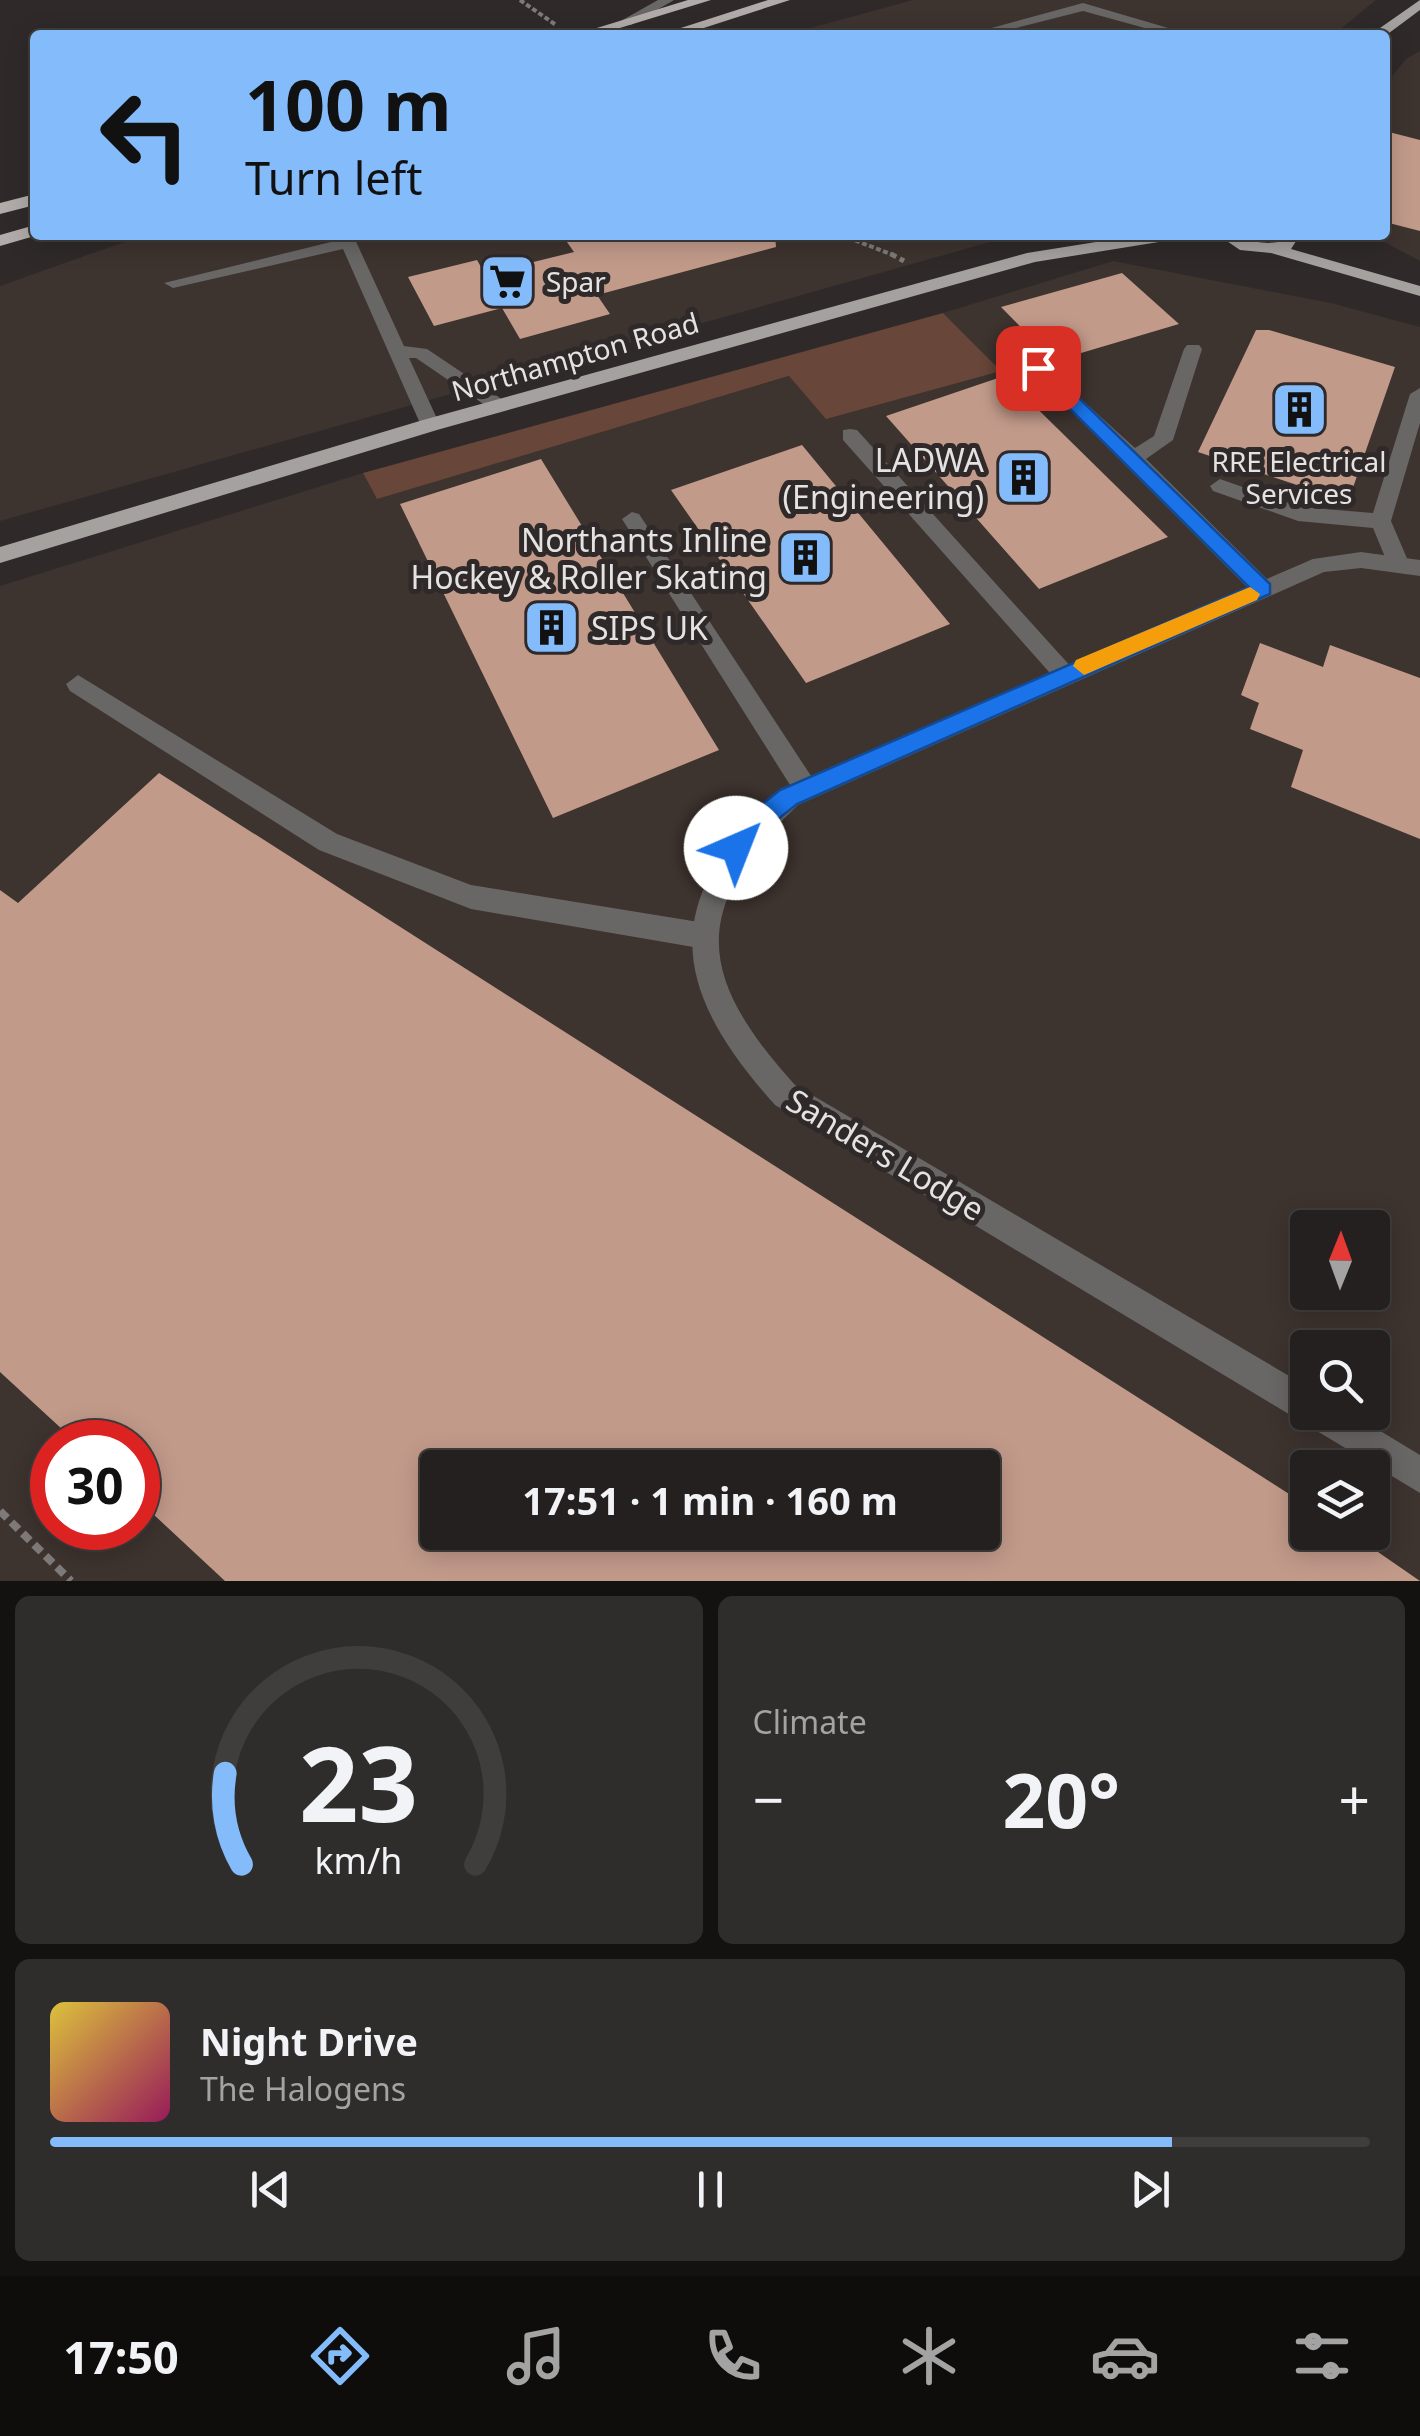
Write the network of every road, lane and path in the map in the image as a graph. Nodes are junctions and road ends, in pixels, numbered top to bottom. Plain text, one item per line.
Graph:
1 (668, 0) edge
2 (704, 0) edge
3 (784, 0) edge
4 (1420, 4) edge
5 (626, 22) junction
6 (598, 30) edge
7 (683, 30) edge
8 (993, 30) edge
9 (1167, 30) edge
10 (1383, 30) edge
11 (30, 200) edge
12 (0, 209) edge
13 (30, 232) edge
14 (343, 240) edge
15 (347, 240) edge
16 (858, 240) edge
17 (1134, 240) edge
18 (1235, 240) edge
19 (1286, 240) edge
20 (1300, 240) edge
21 (0, 241) edge
22 (1274, 249) junction
23 (1380, 278) junction
24 (174, 282) dead end
25 (943, 282) junction
26 (1420, 292) edge
27 (1015, 345) dead end
28 (1192, 349) dead end
29 (397, 351) junction
30 (1419, 394) edge
31 (498, 406) junction
32 (430, 426) junction
33 (850, 435) dead end
34 (1133, 458) junction
35 (1220, 486) dead end
36 (632, 519) dead end
37 (1381, 521) junction
38 (0, 555) edge
39 (1409, 566) edge
40 (1263, 589) junction
41 (1065, 674) junction
42 (78, 684) dead end
43 (806, 790) junction
44 (705, 936) junction
45 (1290, 1397) edge
46 (1346, 1430) edge
47 (1420, 1475) edge
48 (0, 1511) edge
49 (71, 1581) edge

1 - 5 street
2 - 5 highway
3 - 7 highway
4 - 10 main road
5 - 6 highway
8 - 9 street
11 - 12 highway
13 - 21 highway
14 - 24 street
15 - 29 street
16 - 25 path
17 - 25 main road, Northampton Road
18 - 22 main road
19 - 22 main road
20 - 23 main road
22 - 23 main road
23 - 26 main road
25 - 31 main road, Northampton Road
27 - 34 street
28 - 34 street
29 - 31 street
29 - 32 street
30 - 37 street
31 - 32 main road, Northampton Road
32 - 38 main road, Northampton Road
33 - 41 street
34 - 40 street
35 - 37 street
36 - 43 street
37 - 39 street
39 - 40 street, Sanders Lodge
40 - 41 street, Sanders Lodge
41 - 43 street, Sanders Lodge
42 - 44 street
43 - 44 street, Sanders Lodge
44 - 45 street, Sanders Lodge
46 - 47 street
48 - 49 path

